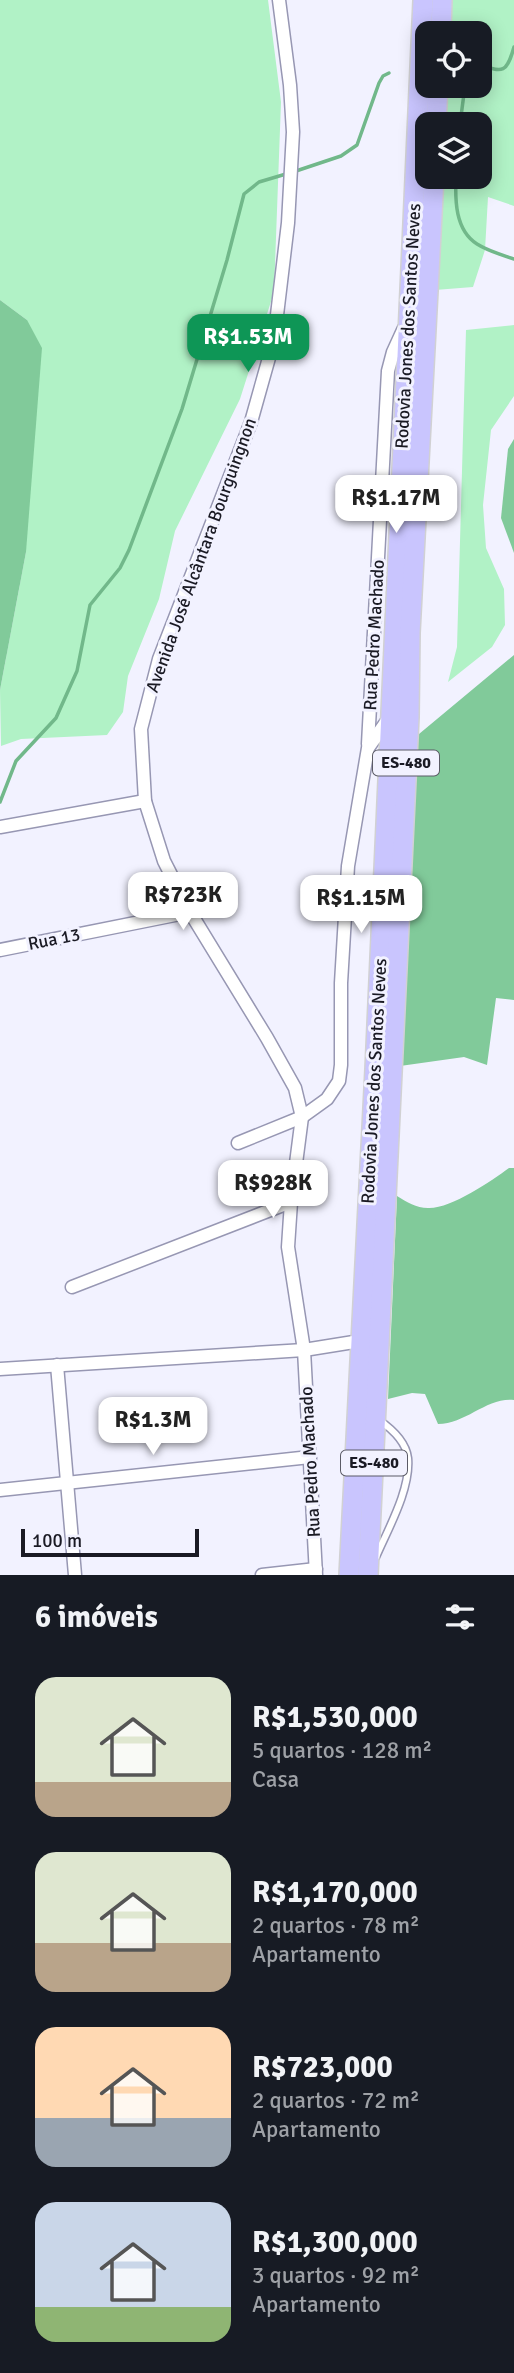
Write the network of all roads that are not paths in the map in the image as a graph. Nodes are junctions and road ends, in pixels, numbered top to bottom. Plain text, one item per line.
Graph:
1 (279, 0) edge
2 (423, 0) edge
3 (442, 0) edge
4 (441, 21) edge
5 (433, 189) edge
6 (409, 317) junction
7 (389, 718) junction
8 (368, 748) junction
9 (145, 801) junction
10 (0, 827) edge
11 (191, 912) junction
12 (0, 949) edge
13 (302, 1117) junction
14 (238, 1143) dead end
15 (291, 1202) junction
16 (72, 1287) dead end
17 (360, 1341) junction
18 (304, 1350) junction
19 (57, 1365) junction
20 (0, 1368) edge
21 (367, 1414) junction
22 (310, 1457) junction
23 (67, 1483) junction
24 (0, 1490) edge
25 (316, 1572) edge
26 (75, 1575) edge
27 (262, 1575) edge
28 (349, 1575) edge
29 (368, 1575) edge

1 - 9 street, Avenida José Alcântara Bourguingnon
2 - 6 main road, Rodovia Jones dos Santos Neves / ES-480
3 - 4 main road
5 - 21 main road, Rodovia Jones dos Santos Neves / ES-480
6 - 7 main road, Rodovia Jones dos Santos Neves / ES-480
6 - 8 street, Rua Pedro Machado
7 - 8 street, Rua Pedro Machado
7 - 17 main road, Rodovia Jones dos Santos Neves / ES-480
8 - 13 street, Rua Pedro Machado
9 - 10 street
9 - 11 street, Avenida José Alcântara Bourguingnon
11 - 12 street, Rua 13
11 - 13 street, Avenida José Alcântara Bourguingnon
13 - 14 street, Rua Pedro Machado
13 - 15 street
15 - 16 street
15 - 18 street, Rua Pedro Machado
17 - 18 street
17 - 21 main road, Rodovia Jones dos Santos Neves / ES-480
18 - 19 street
18 - 22 street, Rua Pedro Machado
19 - 20 street
19 - 23 street
21 - 28 main road, Rodovia Jones dos Santos Neves / ES-480
21 - 29 main road, Rodovia Jones dos Santos Neves / ES-480
21 - 29 lane
22 - 23 street
22 - 25 street, Rua Pedro Machado
23 - 24 street
23 - 26 street
25 - 27 street

